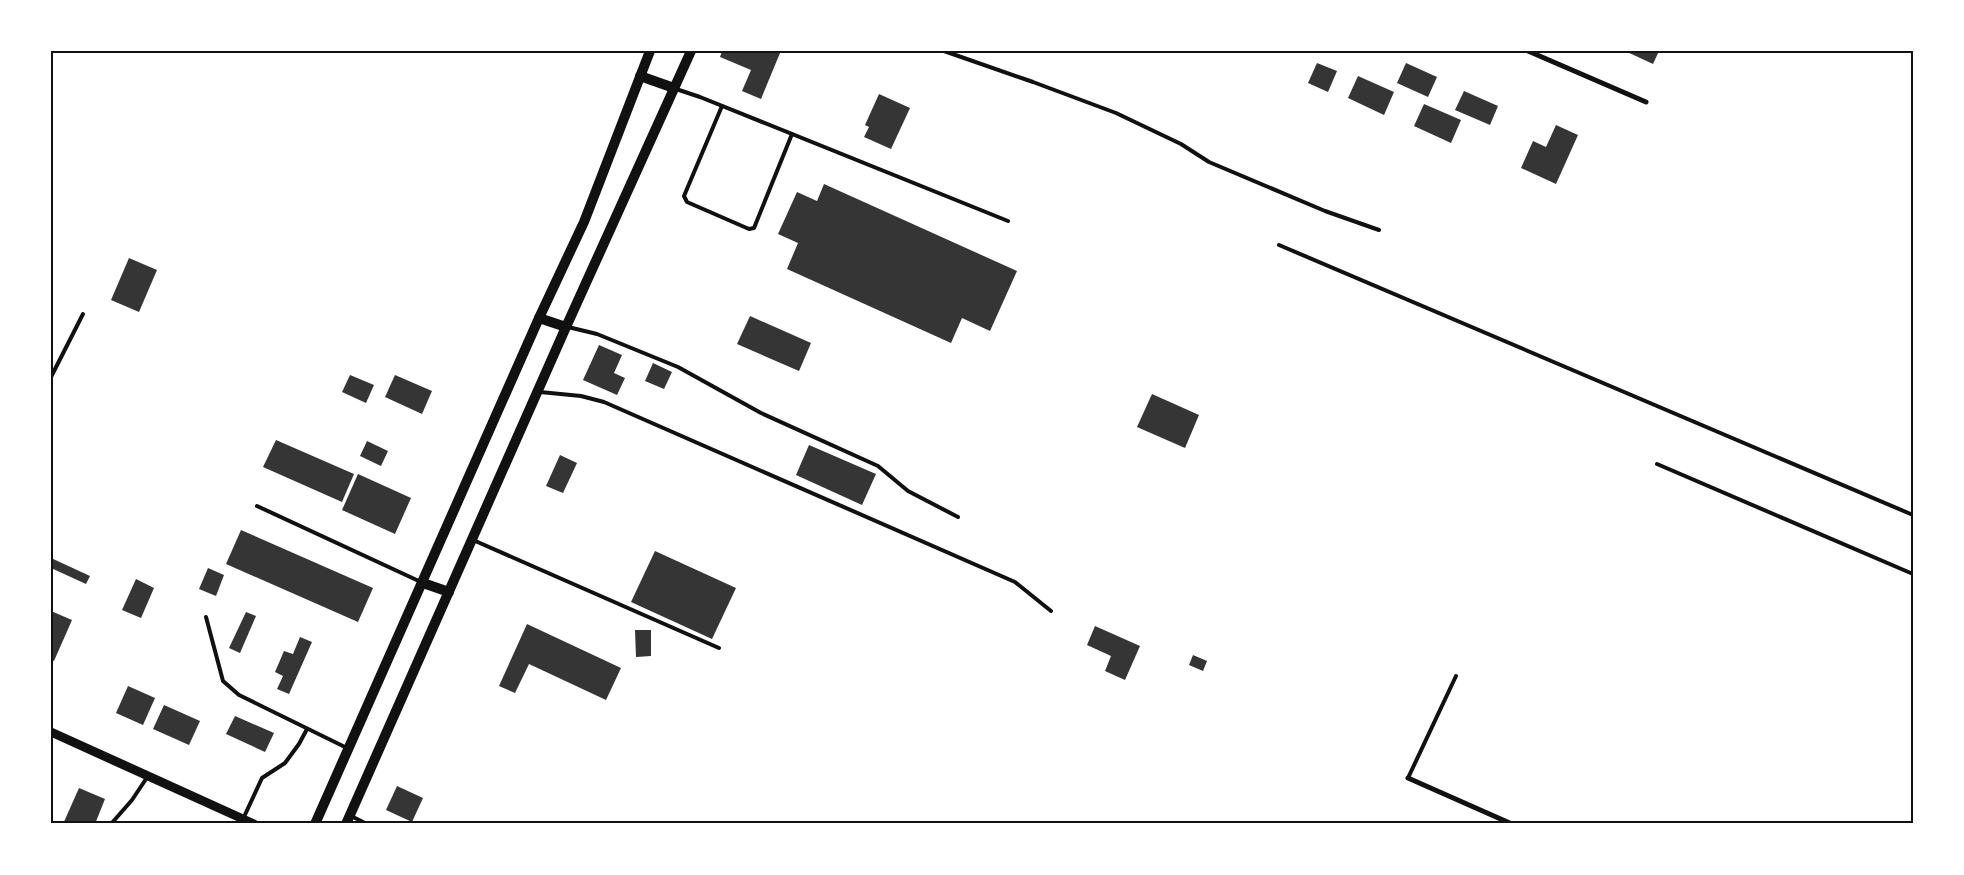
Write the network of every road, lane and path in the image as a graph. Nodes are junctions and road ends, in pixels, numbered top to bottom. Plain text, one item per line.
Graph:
1 (650, 51) edge
2 (691, 51) edge
3 (944, 51) edge
4 (1528, 51) edge
5 (640, 76) junction
6 (674, 88) junction
7 (1646, 102) dead end
8 (722, 106) junction
9 (792, 134) junction
10 (1008, 221) dead end
11 (1379, 230) dead end
12 (1279, 245) dead end
13 (83, 314) dead end
14 (539, 318) junction
15 (566, 327) junction
16 (51, 377) edge
17 (538, 392) junction
18 (1657, 464) dead end
19 (257, 506) dead end
20 (1913, 515) edge
21 (958, 517) dead end
22 (471, 540) junction
23 (1913, 574) edge
24 (423, 583) junction
25 (449, 592) junction
26 (1051, 611) dead end
27 (206, 617) dead end
28 (719, 648) dead end
29 (1456, 676) dead end
30 (307, 729) junction
31 (51, 732) edge
32 (349, 749) junction
33 (148, 776) junction
34 (1408, 778) joint
35 (243, 819) junction
36 (348, 820) edge
37 (111, 824) edge
38 (254, 824) edge
39 (315, 824) edge
40 (366, 824) edge
41 (1512, 824) edge

1 - 5 main road
2 - 6 main road
3 - 11 lane
4 - 7 street
5 - 6 main road
5 - 14 main road
6 - 8 lane
6 - 15 main road
8 - 9 lane
8 - 9 lane
9 - 10 lane
12 - 20 lane
13 - 16 lane
14 - 15 main road
14 - 24 main road
15 - 17 main road
15 - 21 lane
17 - 22 main road
17 - 26 lane
18 - 23 lane
19 - 24 lane
22 - 25 main road
22 - 28 lane
24 - 25 main road
24 - 32 main road
25 - 36 main road
27 - 30 lane
29 - 34 lane
30 - 32 lane
30 - 35 lane
31 - 33 street
32 - 39 main road
33 - 35 street
33 - 37 lane
34 - 41 street
35 - 38 street
36 - 40 lane

